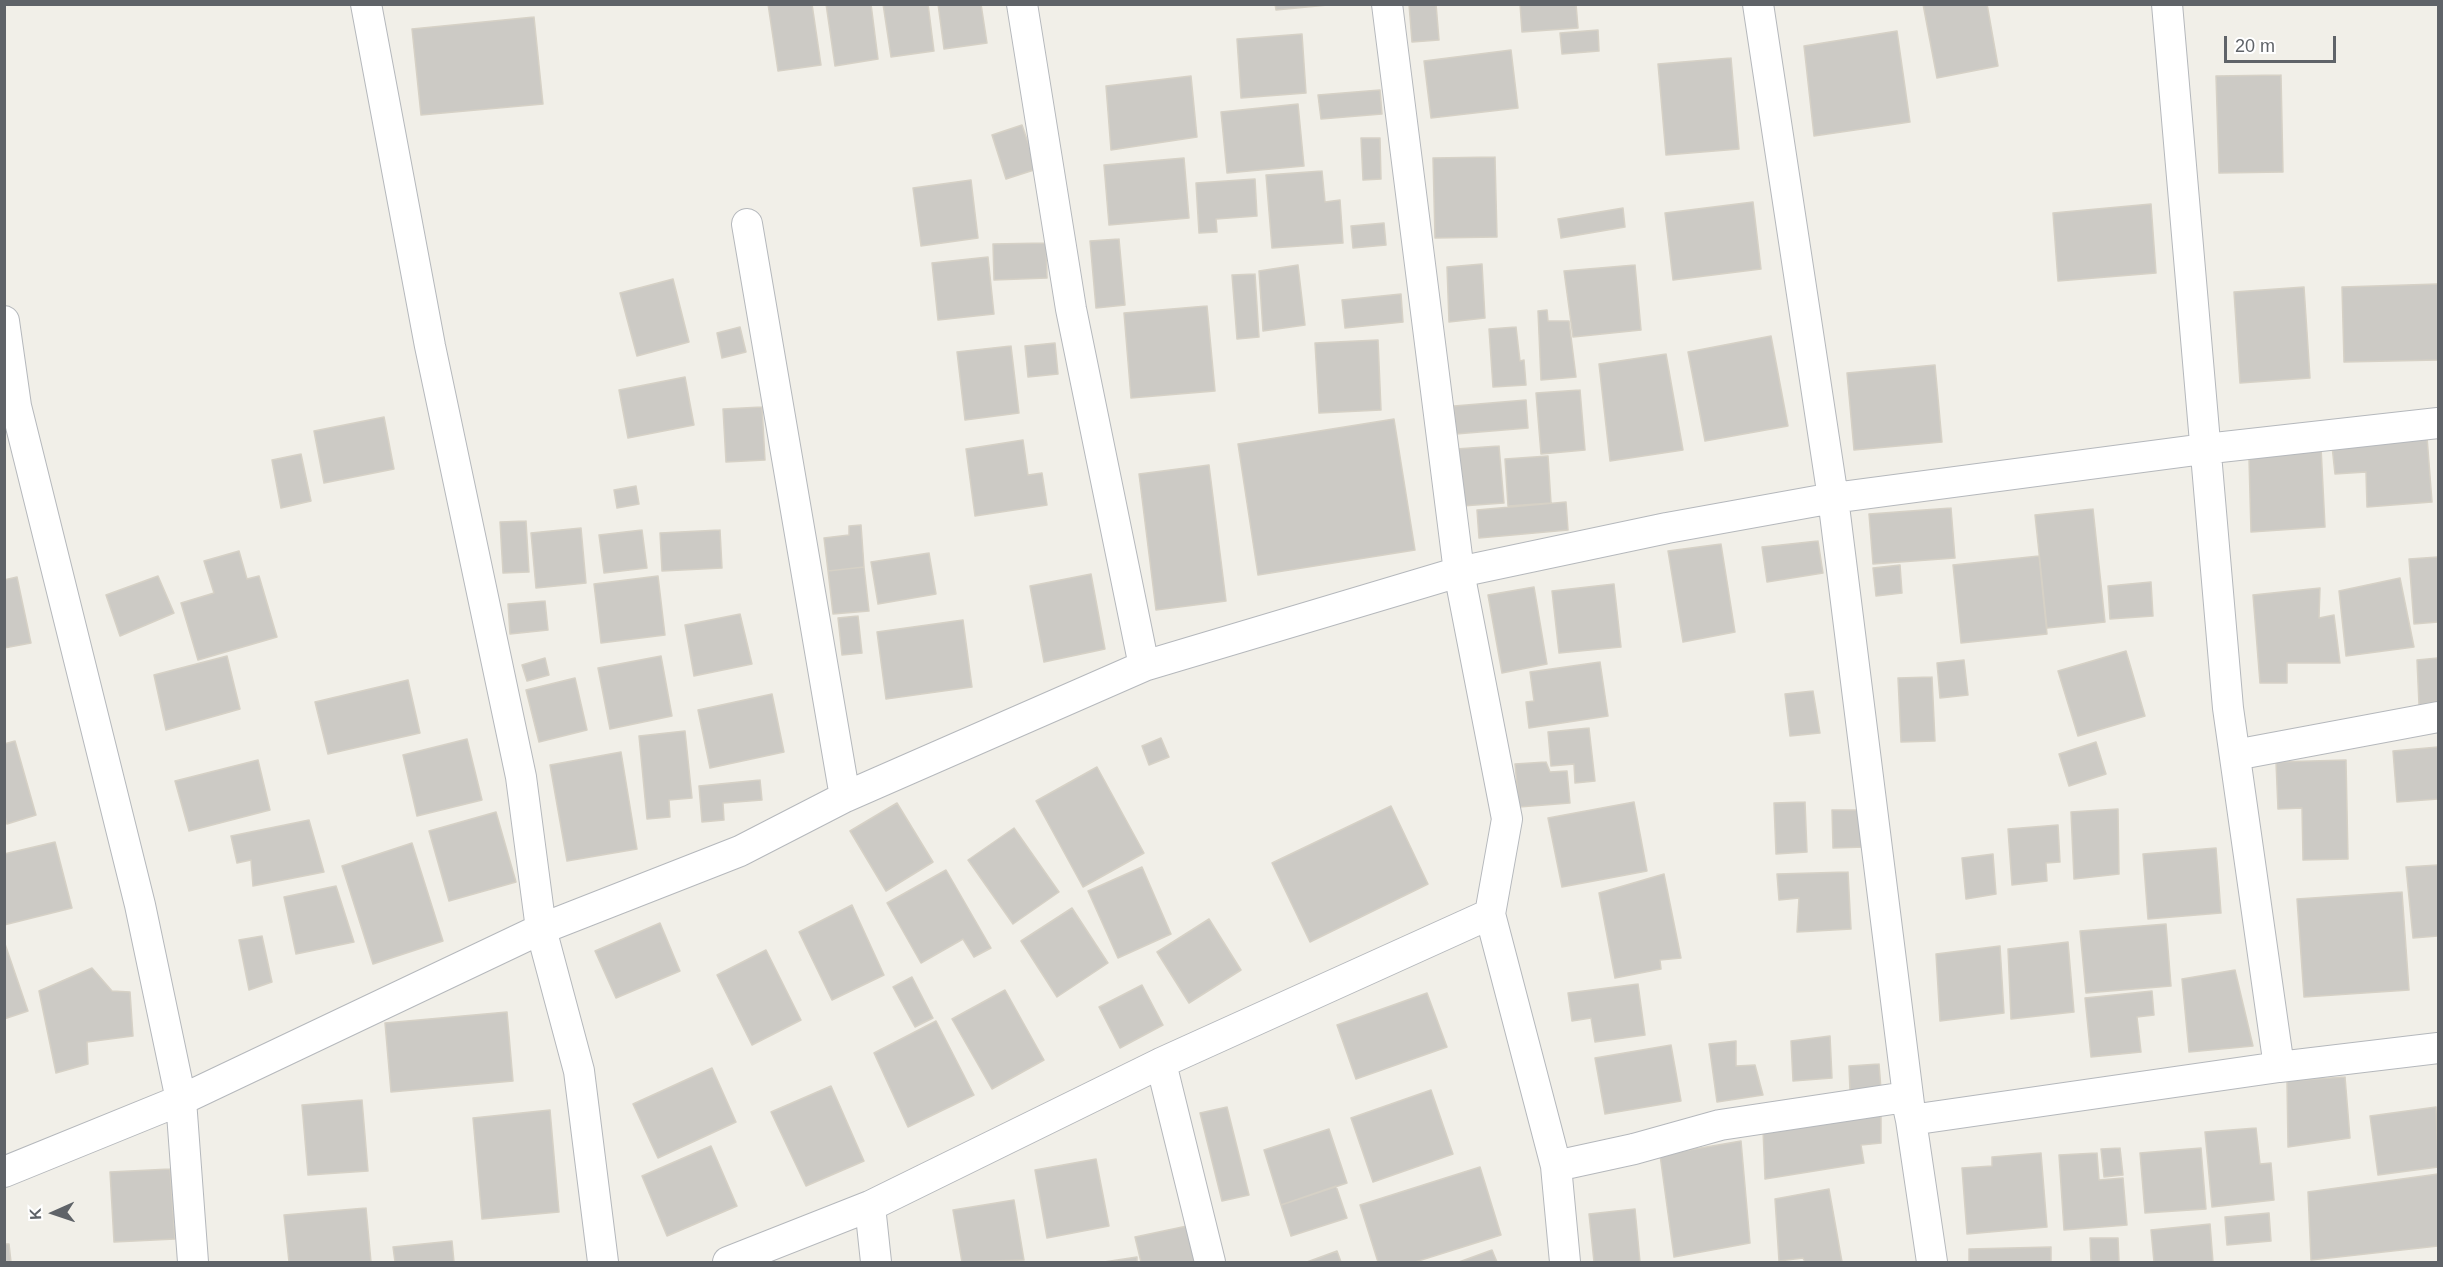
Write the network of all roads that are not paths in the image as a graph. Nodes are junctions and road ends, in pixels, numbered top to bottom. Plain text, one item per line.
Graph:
1 (366, 4) edge
2 (1022, 4) edge
3 (1387, 4) edge
4 (2167, 4) edge
5 (1766, 6) edge
6 (747, 224) dead end
7 (4, 321) edge
8 (2439, 423) edge
9 (2204, 449) junction
10 (1833, 498) junction
11 (1459, 572) junction
12 (1144, 666) junction
13 (2439, 717) edge
14 (2235, 755) junction
15 (845, 797) junction
16 (1490, 914) junction
17 (541, 930) junction
18 (2439, 1048) edge
19 (1161, 1063) junction
20 (2279, 1067) junction
21 (181, 1100) junction
22 (1911, 1120) junction
23 (1556, 1166) junction
24 (4, 1173) edge
25 (870, 1206) junction
26 (193, 1263) edge
27 (603, 1263) edge
28 (728, 1263) edge
29 (876, 1263) edge
30 (1210, 1263) edge
31 (1565, 1263) edge
32 (1932, 1263) edge

1 - 17 street
2 - 12 street
3 - 11 street
4 - 9 street
5 - 10 street
6 - 15 street
7 - 21 street
8 - 9 street
9 - 10 street
9 - 14 street
10 - 11 street
10 - 22 street
11 - 12 street
11 - 16 street
12 - 15 street
13 - 14 street
14 - 20 street
15 - 17 street
16 - 19 street
16 - 23 street
17 - 21 street
17 - 27 street
18 - 20 street
19 - 25 street
19 - 30 street
20 - 22 street
21 - 24 street
21 - 26 street
22 - 23 street
22 - 32 street
23 - 31 street
25 - 28 street
25 - 29 street

